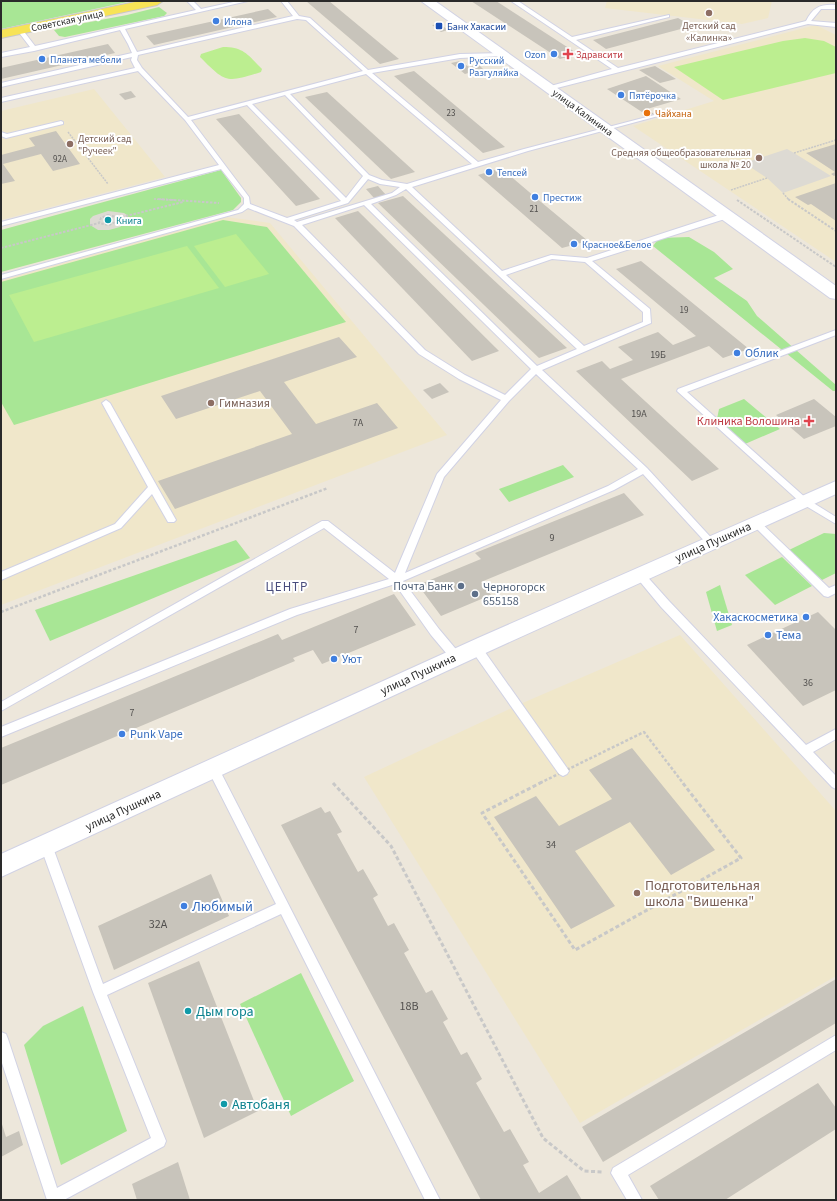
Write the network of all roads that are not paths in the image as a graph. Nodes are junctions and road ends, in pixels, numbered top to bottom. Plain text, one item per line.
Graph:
1 (157, 1) edge
2 (190, 1) edge
3 (245, 1) edge
4 (284, 1) edge
5 (427, 1) edge
6 (514, 1) edge
7 (836, 6) edge
8 (200, 11) junction
9 (667, 16) dead end
10 (297, 17) junction
11 (808, 22) junction
12 (836, 25) edge
13 (122, 28) junction
14 (20, 30) junction
15 (1, 34) edge
16 (572, 39) junction
17 (34, 49) junction
18 (136, 54) junction
19 (502, 54) junction
20 (1, 55) edge
21 (139, 69) junction
22 (617, 70) junction
23 (367, 72) junction
24 (1, 85) edge
25 (549, 88) junction
26 (287, 94) junction
27 (1, 100) edge
28 (248, 103) junction
29 (660, 114) dead end
30 (187, 119) junction
31 (61, 123) road end
32 (605, 128) junction
33 (1, 134) edge
34 (477, 165) junction
35 (223, 166) junction
36 (367, 176) junction
37 (407, 186) junction
38 (346, 202) junction
39 (366, 203) junction
40 (247, 205) junction
41 (726, 216) junction
42 (287, 220) junction
43 (1, 224) edge
44 (297, 224) junction
45 (587, 260) junction
46 (501, 274) junction
47 (1, 277) edge
48 (836, 294) edge
49 (836, 332) edge
50 (582, 350) junction
51 (536, 369) junction
52 (506, 399) junction
53 (106, 402) dead end
54 (644, 470) junction
55 (836, 486) edge
56 (153, 487) junction
57 (804, 501) junction
58 (171, 520) dead end
59 (836, 521) edge
60 (755, 522) junction
61 (711, 543) junction
62 (640, 575) junction
63 (1, 576) edge
64 (397, 580) junction
65 (836, 589) edge
66 (476, 648) junction
67 (456, 657) junction
68 (1, 707) edge
69 (1, 732) edge
70 (836, 734) edge
71 (805, 751) junction
72 (214, 768) junction
73 (563, 770) road end
74 (836, 784) edge
75 (46, 845) junction
76 (1, 866) edge
77 (284, 906) junction
78 (99, 992) junction
79 (1, 1039) edge
80 (836, 1042) edge
81 (53, 1199) edge
82 (433, 1200) edge
83 (635, 1200) edge

1 - 14 main road, Советская улица
2 - 8 lane
3 - 8 lane
4 - 10 lane
5 - 19 main road, улица Калинина
6 - 16 lane
7 - 11 lane
8 - 13 lane
9 - 16 lane
10 - 18 lane
10 - 23 lane
11 - 12 lane
11 - 22 lane
13 - 17 lane
13 - 18 lane
14 - 15 main road, Советская улица
14 - 17 lane
16 - 22 lane
17 - 20 lane
18 - 21 lane
18 - 24 lane
19 - 23 lane
19 - 25 main road, улица Калинина
21 - 27 lane
21 - 30 lane
22 - 25 lane
23 - 26 lane
23 - 34 lane
25 - 32 main road, улица Калинина
26 - 28 lane
26 - 36 lane
28 - 30 lane
28 - 38 lane
29 - 32 lane
30 - 35 lane
31 - 33 lane
32 - 34 lane
32 - 41 main road, улица Калинина
34 - 37 lane
35 - 40 lane
35 - 43 lane
36 - 37 lane
36 - 38 lane
37 - 39 lane
37 - 46 lane
38 - 42 lane
39 - 44 lane
39 - 51 lane
40 - 42 lane
40 - 47 lane
41 - 45 lane
41 - 48 main road, улица Калинина
42 - 44 lane
44 - 52 lane
45 - 46 lane
45 - 50 lane
46 - 50 lane
49 - 57 lane
50 - 51 lane
51 - 52 lane
51 - 54 lane
52 - 64 lane
53 - 56 lane
54 - 61 lane
54 - 64 lane
55 - 57 street, улица Пушкина
56 - 58 lane
56 - 63 lane
57 - 59 lane
57 - 60 street, улица Пушкина
60 - 61 street, улица Пушкина
60 - 65 lane
61 - 62 street, улица Пушкина
62 - 66 street, улица Пушкина
62 - 71 lane
64 - 67 lane
64 - 68 lane
64 - 69 lane
66 - 67 street, улица Пушкина
66 - 73 lane
67 - 72 street, улица Пушкина
70 - 71 lane
71 - 74 lane
72 - 75 street, улица Пушкина
72 - 77 lane
75 - 76 street, улица Пушкина
75 - 78 lane
77 - 78 lane
77 - 82 lane
78 - 81 lane
79 - 81 lane
80 - 83 lane

